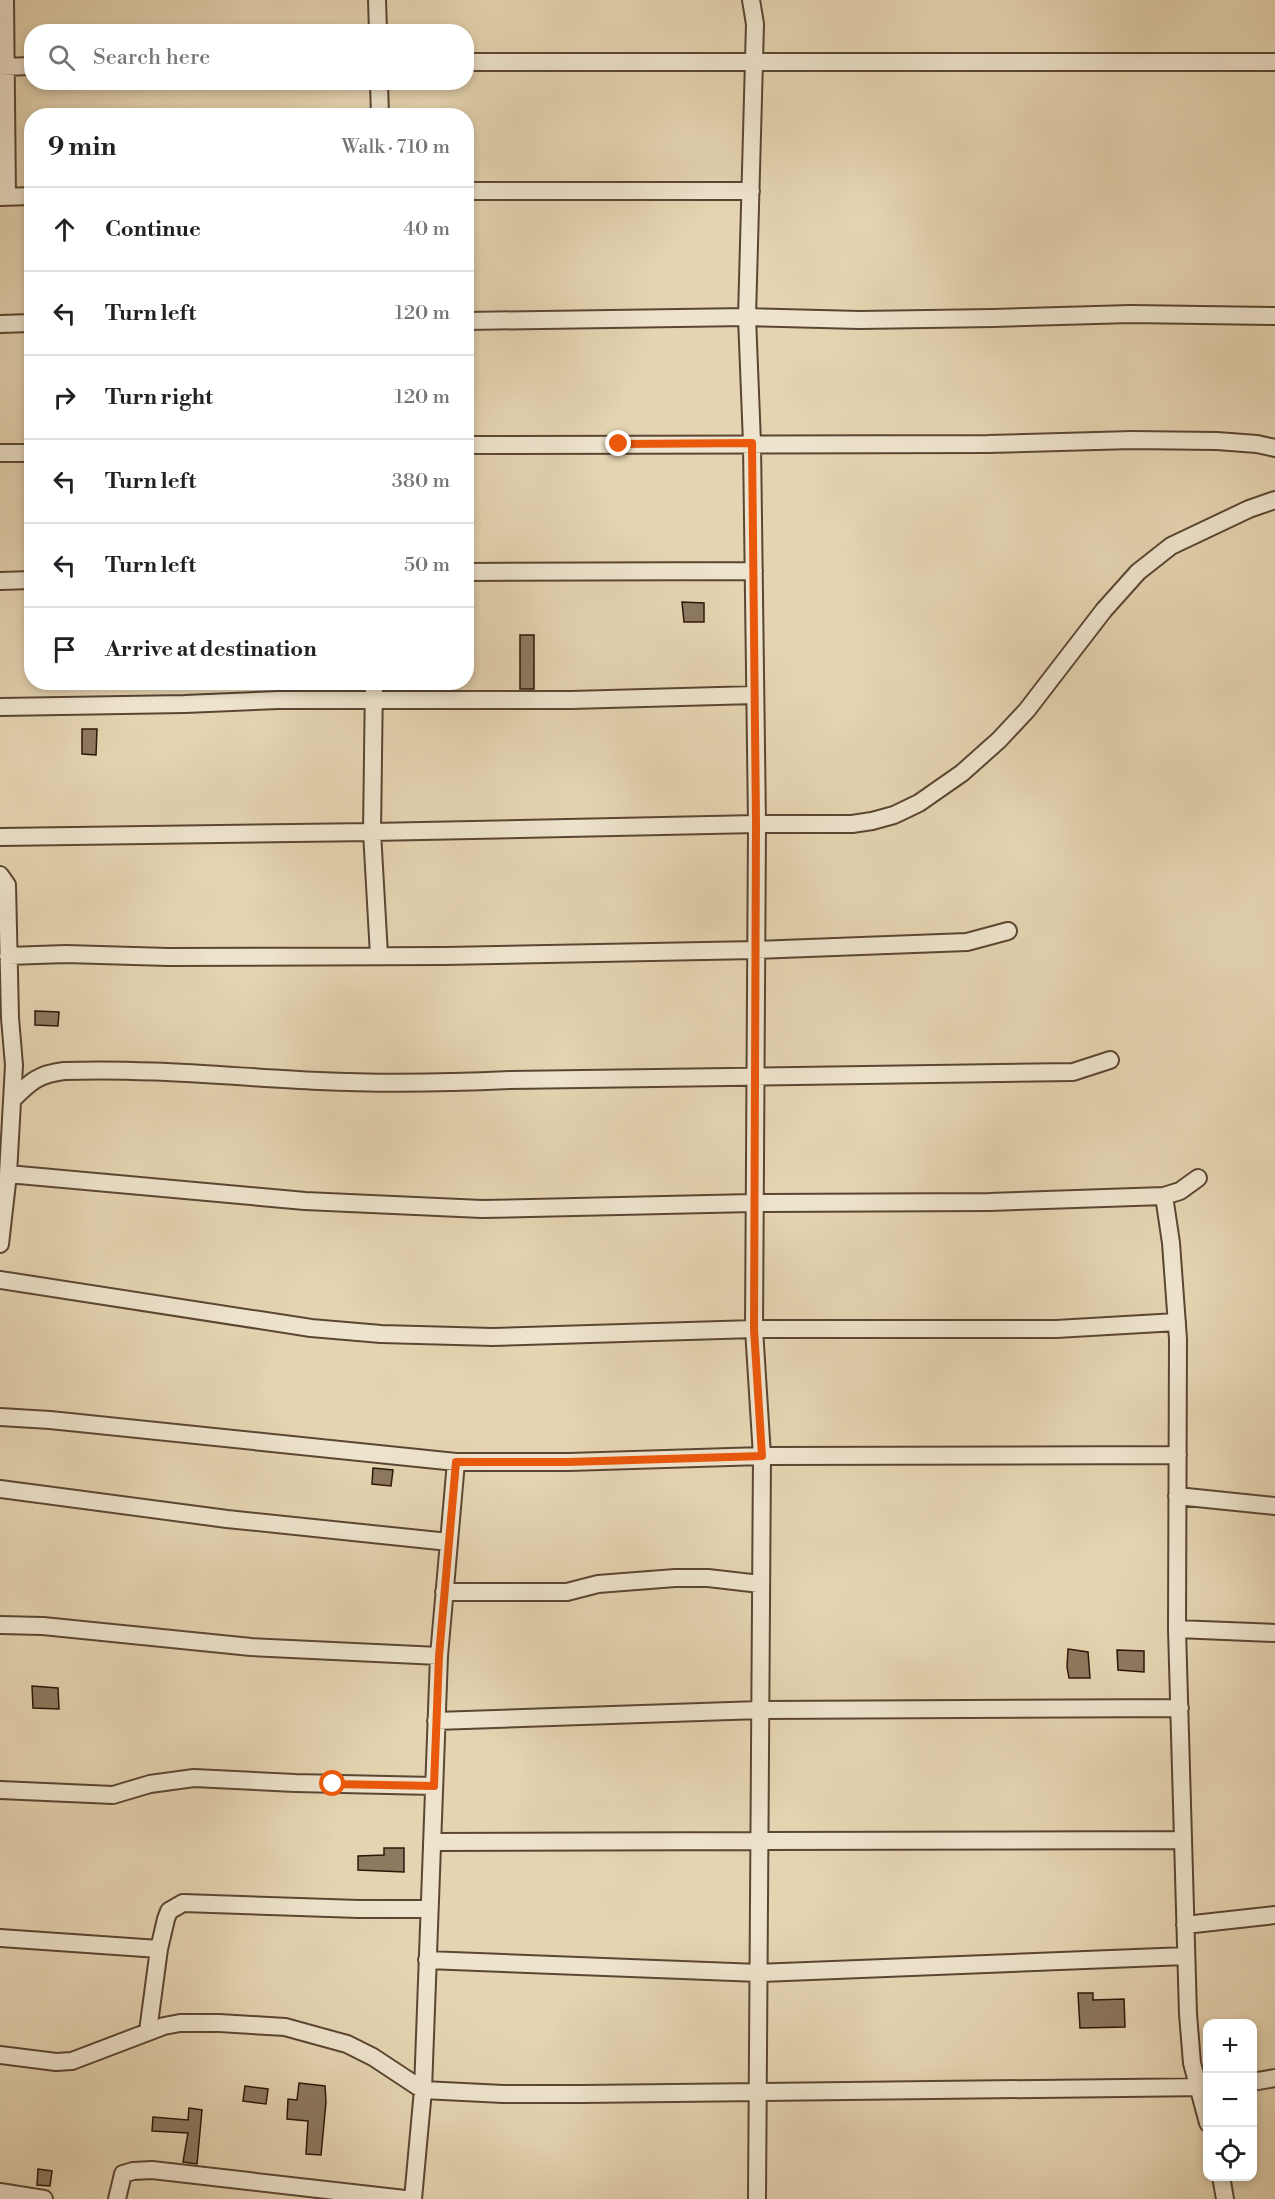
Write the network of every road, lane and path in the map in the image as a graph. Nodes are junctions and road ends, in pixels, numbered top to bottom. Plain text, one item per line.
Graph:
1 (5, 0) edge
2 (377, 0) edge
3 (751, 0) edge
4 (378, 24) edge
5 (474, 62) edge
6 (1275, 62) edge
7 (754, 63) junction
8 (24, 66) edge
9 (3, 67) edge
10 (379, 90) edge
11 (380, 108) edge
12 (474, 191) edge
13 (752, 191) junction
14 (24, 196) edge
15 (4, 197) edge
16 (1275, 316) edge
17 (747, 317) junction
18 (474, 321) edge
19 (24, 323) edge
20 (0, 324) edge
21 (752, 443) junction
22 (474, 445) edge
23 (1275, 448) edge
24 (0, 453) edge
25 (24, 453) edge
26 (1275, 500) edge
27 (754, 571) junction
28 (474, 572) edge
29 (24, 580) edge
30 (0, 581) edge
31 (374, 691) edge
32 (755, 695) junction
33 (0, 707) edge
34 (756, 824) junction
35 (372, 832) junction
36 (0, 837) edge
37 (0, 874) edge
38 (1008, 931) dead end
39 (756, 950) junction
40 (379, 955) junction
41 (8, 956) junction
42 (1110, 1060) dead end
43 (754, 1077) junction
44 (13, 1098) junction
45 (8, 1174) junction
46 (1198, 1178) dead end
47 (1164, 1196) junction
48 (753, 1203) junction
49 (0, 1244) edge
50 (0, 1280) edge
51 (1178, 1322) junction
52 (754, 1329) junction
53 (0, 1417) edge
54 (1178, 1455) junction
55 (762, 1456) junction
56 (456, 1462) junction
57 (0, 1489) edge
58 (1177, 1496) junction
59 (1275, 1506) edge
60 (449, 1542) junction
61 (760, 1584) junction
62 (444, 1592) junction
63 (0, 1625) edge
64 (1177, 1629) junction
65 (1275, 1634) edge
66 (439, 1656) junction
67 (1180, 1708) junction
68 (760, 1710) junction
69 (436, 1721) junction
70 (434, 1786) junction
71 (0, 1790) edge
72 (1183, 1840) junction
73 (760, 1841) junction
74 (432, 1842) junction
75 (429, 1909) junction
76 (1275, 1915) edge
77 (1185, 1924) junction
78 (0, 1938) edge
79 (159, 1949) junction
80 (1186, 1956) junction
81 (427, 1960) junction
82 (759, 1973) junction
83 (148, 2031) junction
84 (0, 2055) edge
85 (1275, 2078) edge
86 (1257, 2081) edge
87 (1202, 2087) edge
88 (423, 2090) junction
89 (759, 2091) junction
90 (1222, 2181) edge
91 (0, 2192) edge
92 (44, 2199) edge
93 (117, 2199) edge
94 (405, 2199) edge
95 (413, 2199) edge
96 (757, 2199) edge
97 (1225, 2199) edge

1 - 9 street
2 - 4 street
3 - 7 street
5 - 7 street
6 - 7 street
7 - 13 street
8 - 9 street
9 - 15 street
10 - 11 street
12 - 13 street
13 - 17 street
14 - 15 street
16 - 17 street
17 - 18 street
17 - 21 street
19 - 20 street
21 - 22 street
21 - 23 street
21 - 27 street
24 - 25 street
26 - 34 street
27 - 28 street
27 - 32 street
29 - 30 street
31 - 32 street
31 - 33 street
31 - 35 street
32 - 34 street
34 - 35 street
34 - 39 street
35 - 36 street
35 - 40 street
37 - 41 street
38 - 39 street
39 - 40 street
39 - 43 street
40 - 41 street
41 - 44 street
42 - 43 street
43 - 44 street
43 - 48 street
44 - 45 street
45 - 48 street
45 - 49 street
46 - 47 street
47 - 48 street
47 - 51 street
48 - 52 street
50 - 52 street
51 - 52 street
51 - 54 street
52 - 55 street
53 - 56 street
54 - 55 street
54 - 58 street
55 - 56 street
55 - 61 street
56 - 60 street
57 - 60 street
58 - 59 street
58 - 64 street
60 - 62 street
61 - 62 street
61 - 68 street
62 - 66 street
63 - 66 street
64 - 65 street
64 - 67 street
66 - 69 street
67 - 68 street
67 - 72 street
68 - 69 street
68 - 73 street
69 - 70 street
70 - 71 street
70 - 74 street
72 - 73 street
72 - 77 street
73 - 74 street
73 - 82 street
74 - 75 street
75 - 79 street
75 - 81 street
76 - 77 street
77 - 80 street
78 - 79 street
79 - 83 street
80 - 82 street
80 - 87 street
81 - 82 street
81 - 88 street
82 - 89 street
83 - 84 street
83 - 88 street
85 - 86 street
87 - 89 street
88 - 89 street
88 - 95 street
89 - 96 street
90 - 97 street
91 - 92 street
93 - 94 street

